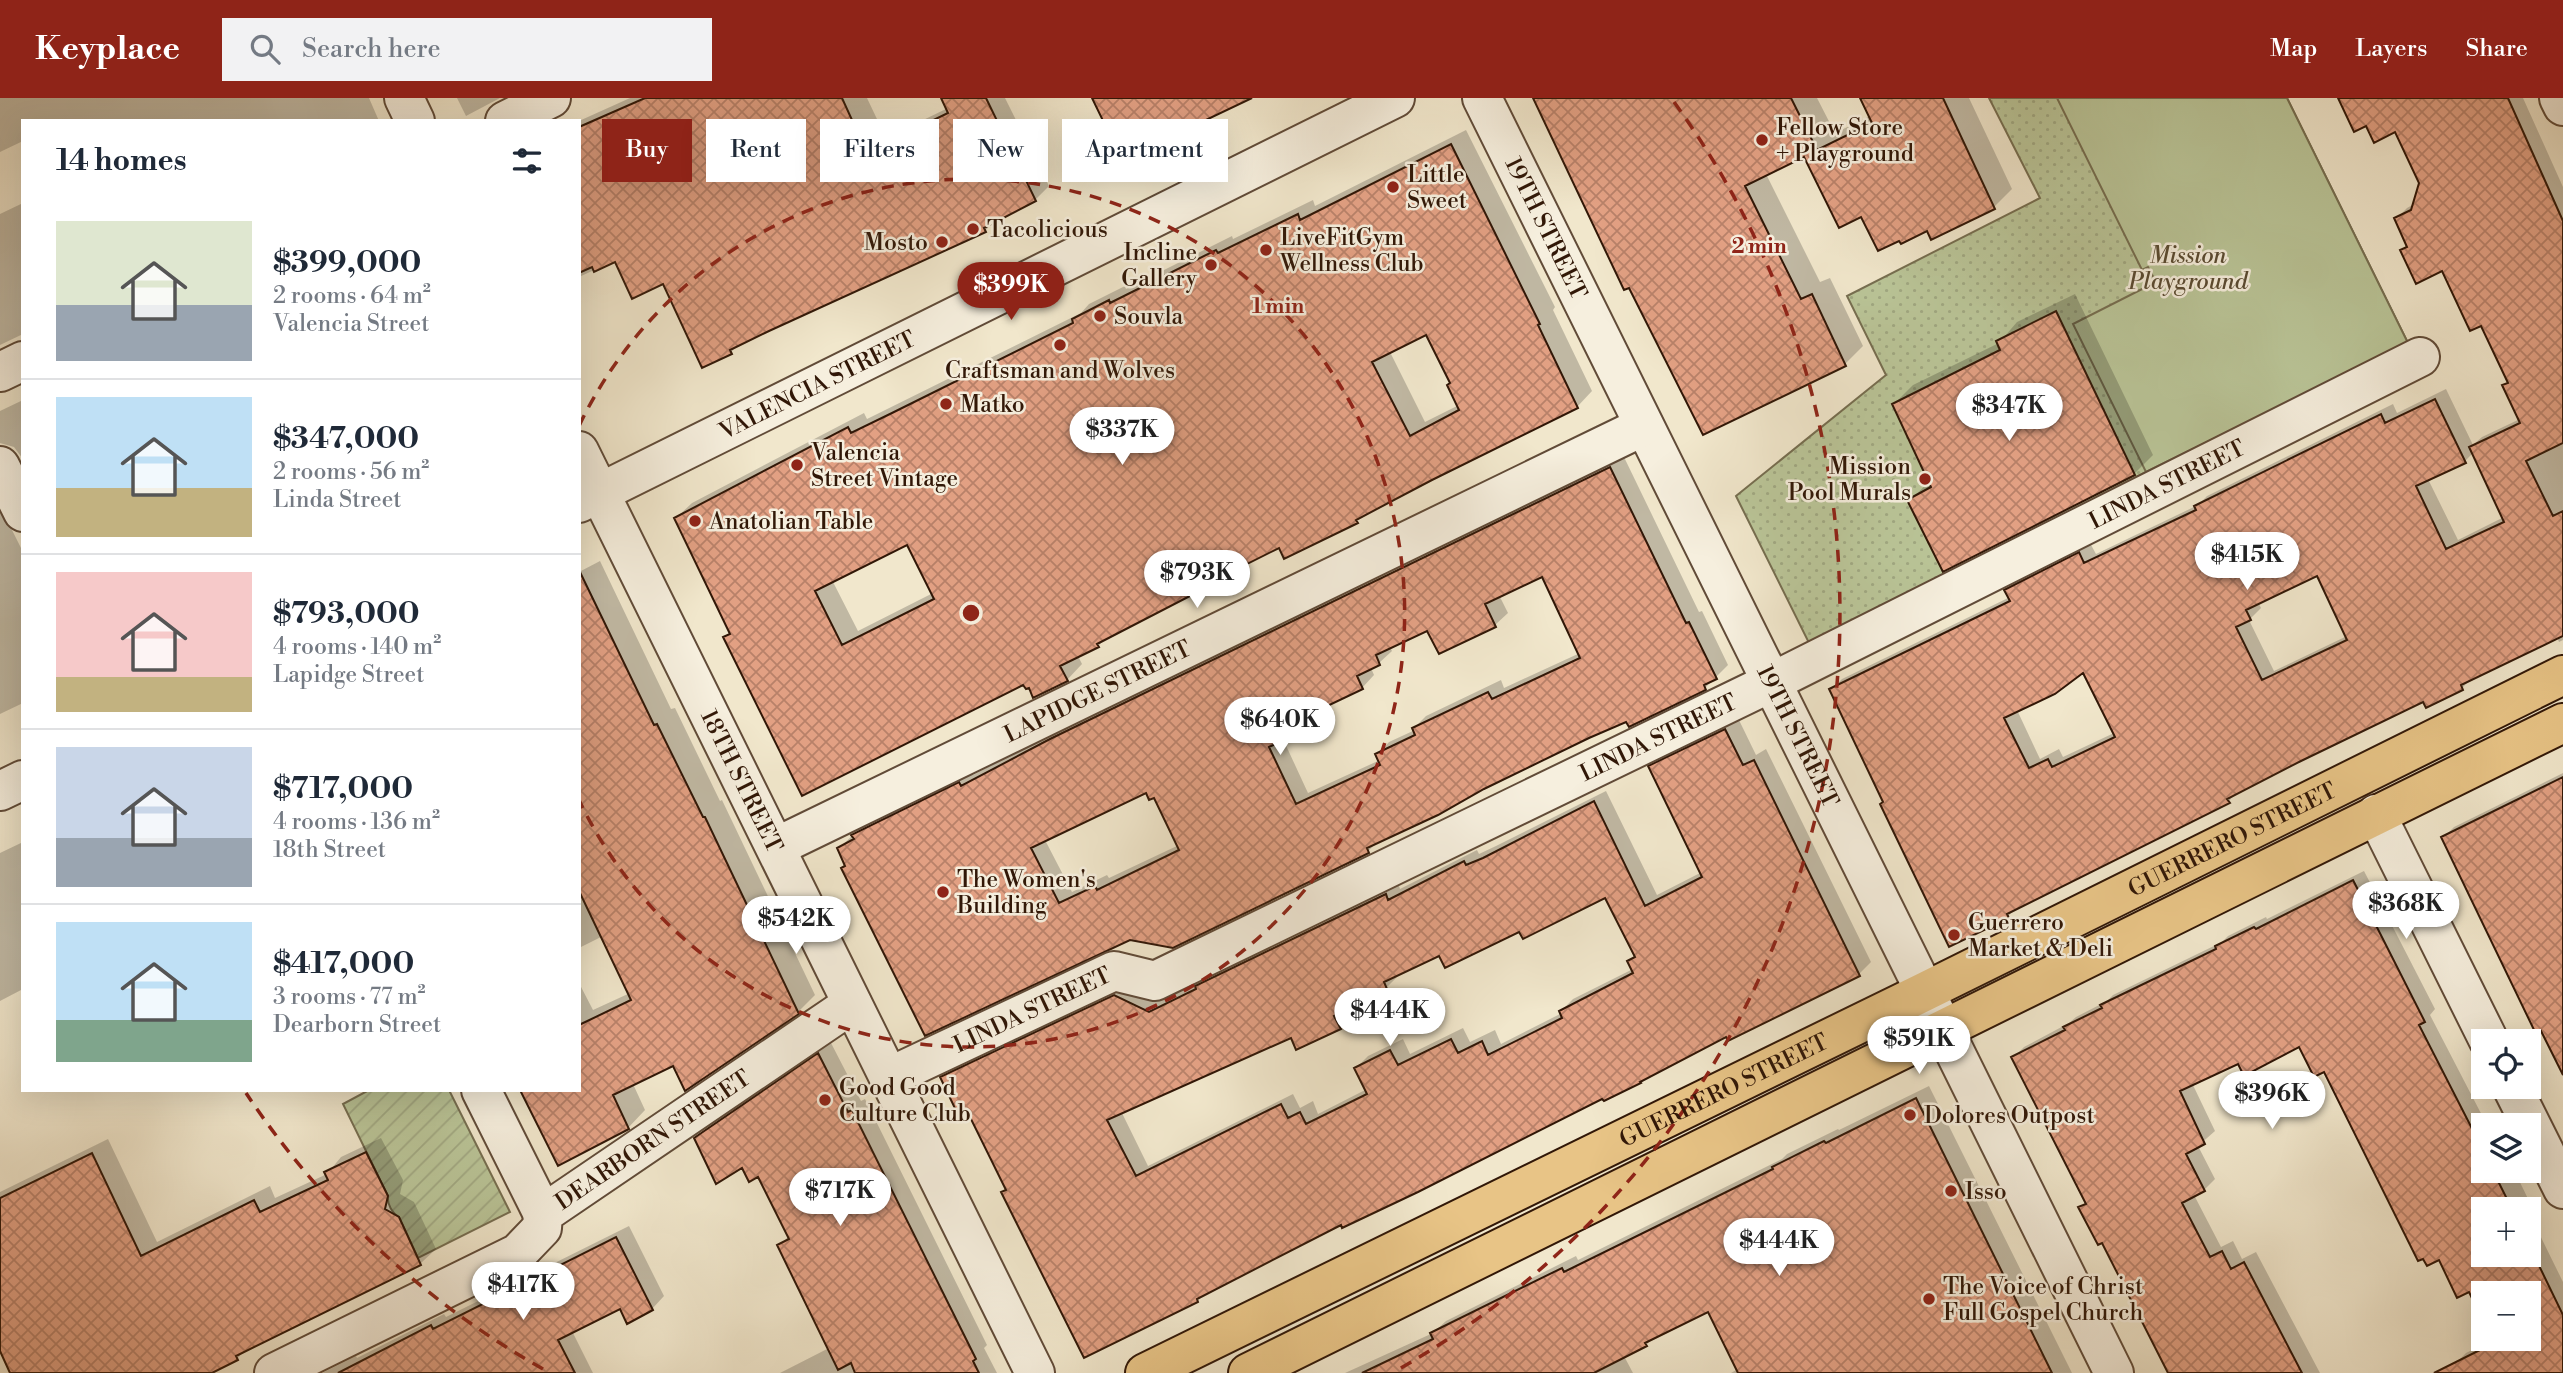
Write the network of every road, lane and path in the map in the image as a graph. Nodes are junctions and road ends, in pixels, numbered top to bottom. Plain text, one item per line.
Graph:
1 (404, 98) edge
2 (551, 98) edge
3 (1395, 98) edge
4 (1482, 98) edge
5 (2559, 98) edge
6 (2563, 106) edge
7 (414, 119) edge
8 (509, 119) edge
9 (2420, 357) dead end
10 (21, 362) edge
11 (0, 372) edge
12 (1644, 426) junction
13 (581, 460) edge
14 (0, 466) edge
15 (589, 498) edge
16 (21, 508) edge
17 (2563, 675) edge
18 (1772, 682) junction
19 (2563, 723) edge
20 (21, 781) edge
21 (0, 791) edge
22 (2376, 814) junction
23 (776, 847) junction
24 (1924, 992) junction
25 (852, 1004) junction
26 (2484, 1029) edge
27 (1944, 1031) junction
28 (889, 1077) junction
29 (482, 1092) edge
30 (2518, 1099) edge
31 (2563, 1189) edge
32 (544, 1213) junction
33 (274, 1373) edge
34 (1035, 1373) edge
35 (1145, 1373) edge
36 (1248, 1373) edge
37 (2114, 1373) edge

1 - 7 street
2 - 8 street
3 - 15 street, VALENCIA STREET
4 - 12 street, 19TH STREET
5 - 6 street
9 - 18 street, LINDA STREET
10 - 11 street
12 - 18 street, 19TH STREET
12 - 23 street, LAPIDGE STREET
13 - 15 street, 18TH STREET
14 - 16 street
15 - 23 street, 18TH STREET
17 - 24 main road, GUERRERO STREET
18 - 24 street, 19TH STREET
18 - 28 street, LINDA STREET
19 - 22 main road, GUERRERO STREET
20 - 21 street
22 - 26 street
22 - 27 main road, GUERRERO STREET
23 - 25 street, 18TH STREET
24 - 27 street, 19TH STREET
24 - 35 main road, GUERRERO STREET
25 - 28 street, 18TH STREET
25 - 32 street, DEARBORN STREET
27 - 36 main road, GUERRERO STREET
27 - 37 street, 19TH STREET
28 - 34 street, 18TH STREET
29 - 32 street
30 - 31 street
32 - 33 street, DEARBORN STREET

